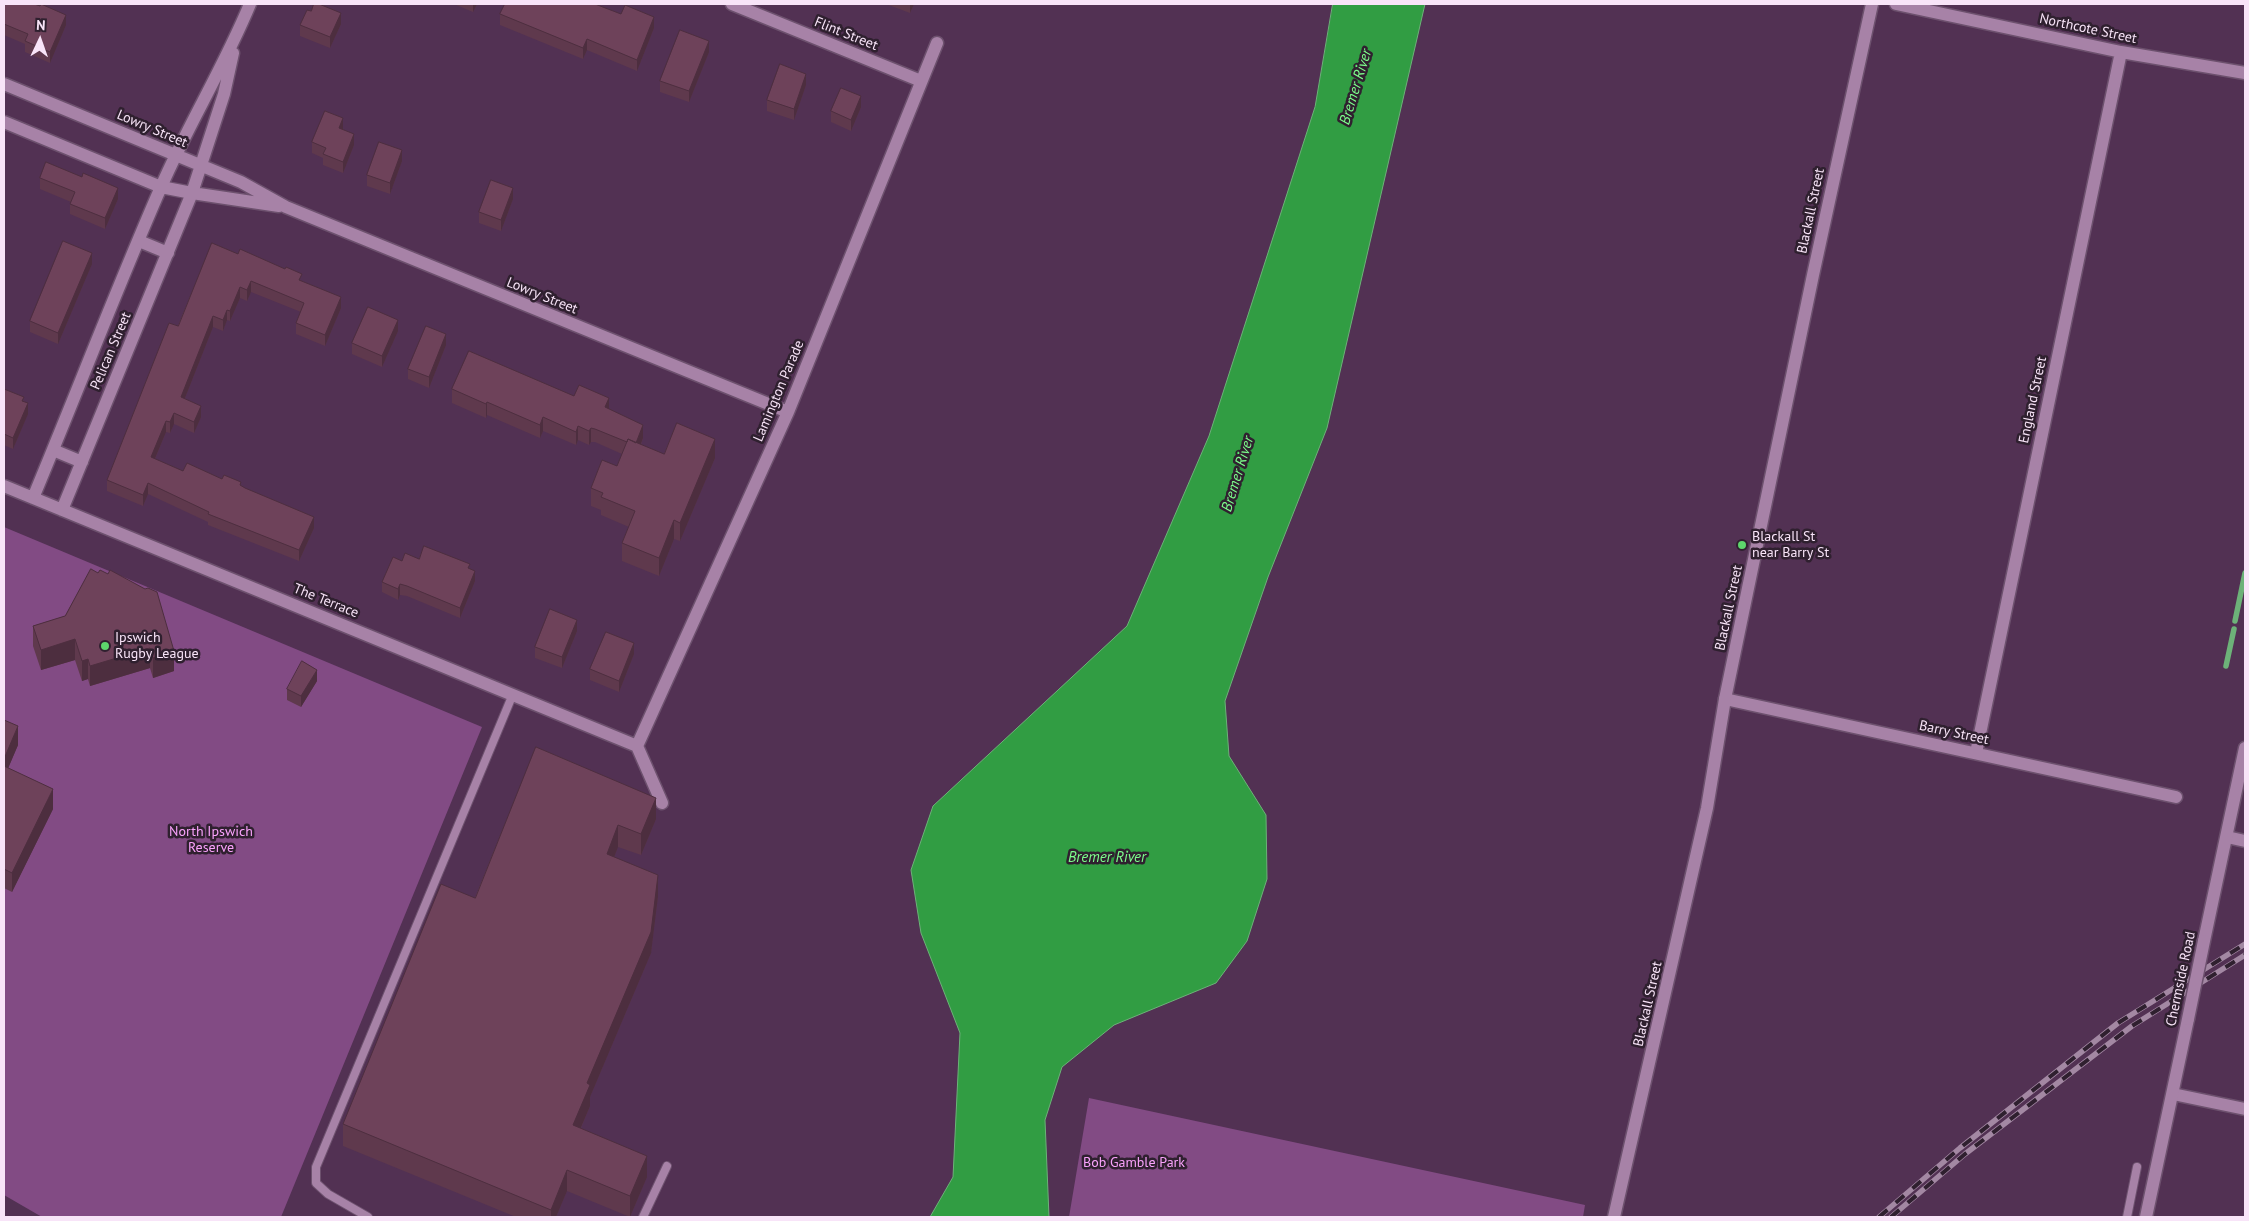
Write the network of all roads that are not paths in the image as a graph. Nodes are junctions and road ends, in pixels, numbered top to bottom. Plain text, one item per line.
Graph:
1 (250, 4) edge
2 (732, 4) edge
3 (1872, 4) edge
4 (1896, 4) edge
5 (236, 38) junction
6 (937, 43) dead end
7 (2121, 52) junction
8 (2245, 73) edge
9 (921, 81) junction
10 (4, 84) edge
11 (4, 122) edge
12 (176, 155) junction
13 (201, 166) junction
14 (161, 187) junction
15 (192, 193) junction
16 (286, 207) junction
17 (139, 241) junction
18 (168, 253) junction
19 (788, 412) junction
20 (52, 450) junction
21 (82, 462) junction
22 (4, 486) edge
23 (33, 498) junction
24 (62, 510) junction
25 (513, 694) junction
26 (1725, 699) junction
27 (637, 746) junction
28 (2245, 748) edge
29 (1976, 753) junction
30 (2176, 797) dead end
31 (662, 804) dead end
32 (2227, 837) junction
33 (2245, 841) edge
34 (2173, 1094) junction
35 (2245, 1109) edge
36 (667, 1166) dead end
37 (2137, 1167) dead end
38 (368, 1217) edge
39 (643, 1217) edge
40 (1614, 1217) edge
41 (2127, 1217) edge
42 (2146, 1217) edge

1 - 5 street, Pelican Street
2 - 9 street, Flint Street
3 - 26 street, Blackall Street
4 - 7 street, Northcote Street
5 - 12 street, Pelican Street
5 - 13 street, Pelican Street
6 - 9 street, Lamington Parade
7 - 8 street, Northcote Street
7 - 29 street, England Street
9 - 19 street, Lamington Parade
10 - 12 street, Lowry Street
11 - 14 street, Lowry Street
12 - 13 street, Lowry Street
12 - 14 street, Pelican Street
13 - 15 street, Pelican Street
13 - 16 street, Lowry Street
14 - 15 street, Lowry Street
14 - 17 street, Pelican Street
15 - 16 street, Lowry Street
15 - 18 street, Pelican Street
16 - 19 street, Lowry Street
17 - 18 street
17 - 20 street, Pelican Street
18 - 21 street, Pelican Street
19 - 27 street, Lamington Parade
20 - 21 street
20 - 23 street, Pelican Street
21 - 24 street, Pelican Street
22 - 23 street, The Terrace
23 - 24 street, The Terrace
24 - 25 street, The Terrace
25 - 27 street, The Terrace
25 - 38 lane
26 - 29 street, Barry Street
26 - 40 street, Blackall Street
27 - 31 street
28 - 32 street, Chermside Road
29 - 30 street, Barry Street
32 - 33 street
32 - 34 street, Chermside Road, bridge
34 - 35 street
34 - 42 street, Chermside Road
36 - 39 lane
37 - 41 lane

